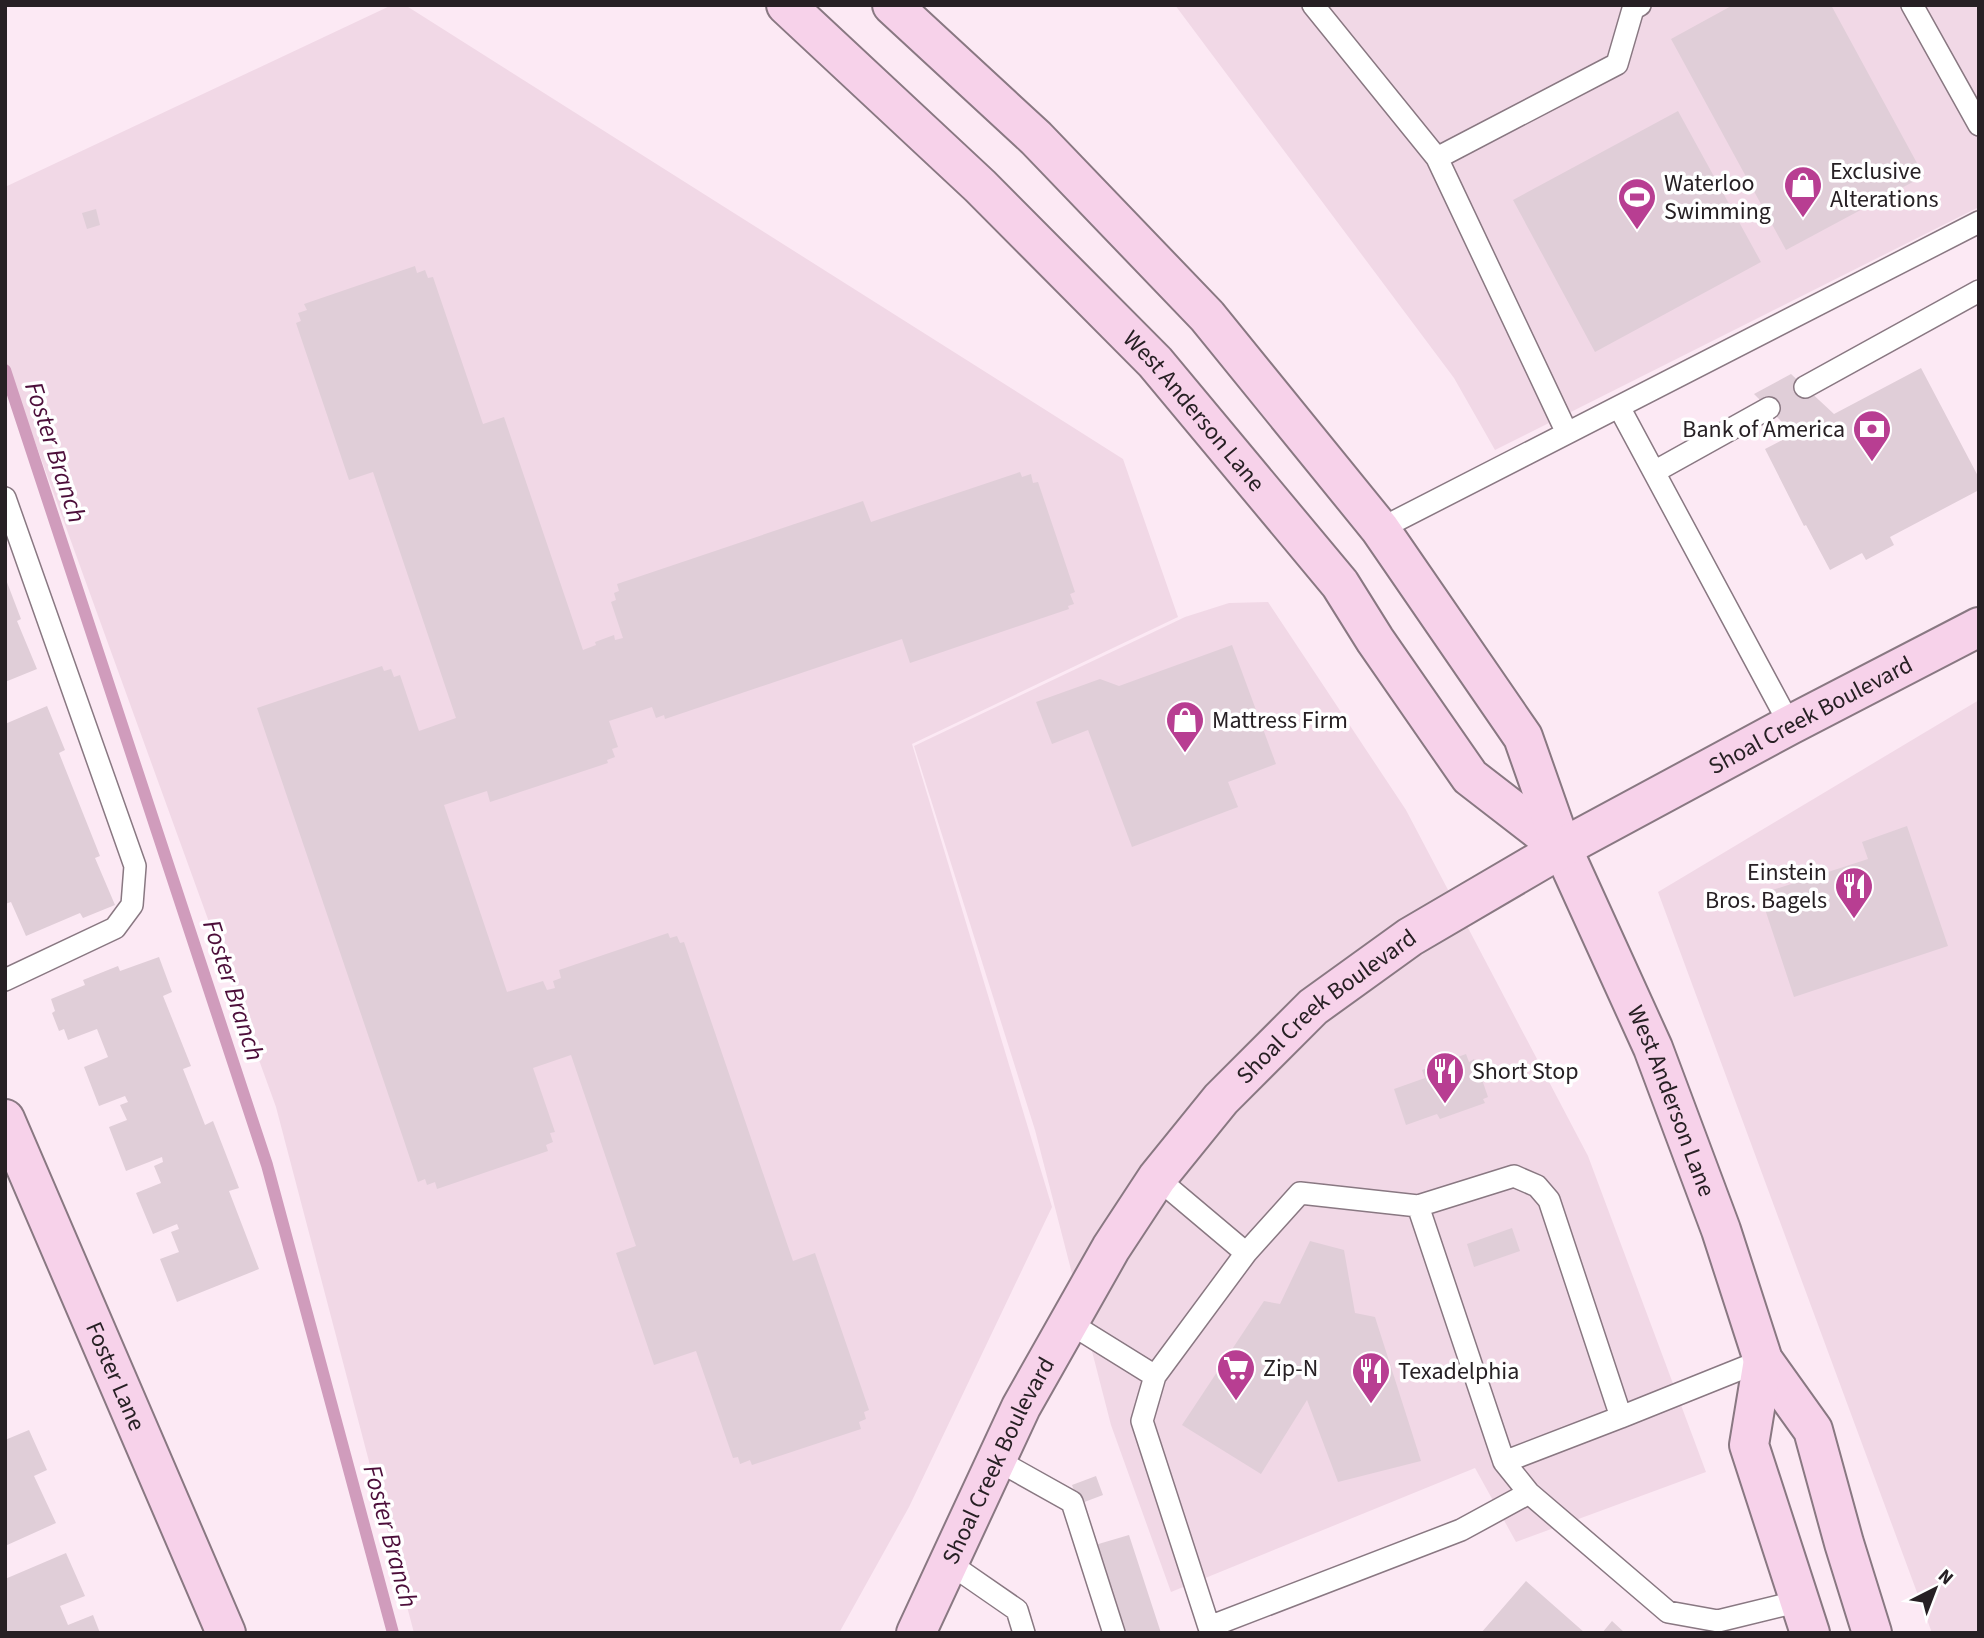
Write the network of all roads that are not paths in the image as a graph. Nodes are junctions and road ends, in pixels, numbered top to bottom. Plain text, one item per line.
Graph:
1 (892, 5) edge
2 (1313, 5) edge
3 (1640, 5) edge
4 (1912, 5) edge
5 (790, 9) edge
6 (1979, 125) edge
7 (1437, 158) junction
8 (1979, 222) edge
9 (1979, 291) edge
10 (1805, 387) dead end
11 (1619, 407) junction
12 (1769, 408) dead end
13 (1567, 433) junction
14 (1654, 472) junction
15 (5, 498) edge
16 (1380, 529) junction
17 (1979, 627) edge
18 (1790, 725) junction
19 (1562, 848) junction
20 (5, 981) edge
21 (5, 1119) edge
22 (1157, 1178) junction
23 (1418, 1206) junction
24 (1246, 1253) junction
25 (1068, 1322) junction
26 (1763, 1360) junction
27 (1155, 1376) junction
28 (1621, 1417) junction
29 (997, 1460) junction
30 (1504, 1462) junction
31 (1529, 1493) junction
32 (949, 1563) junction
33 (1805, 1617) edge
34 (1210, 1630) edge
35 (226, 1633) edge
36 (916, 1633) edge
37 (1024, 1633) edge
38 (1114, 1633) edge
39 (1872, 1633) edge

1 - 16 main road, West Anderson Lane
2 - 7 lane
3 - 7 lane
4 - 6 lane
5 - 19 main road, West Anderson Lane
7 - 13 lane
8 - 11 lane
9 - 10 lane
11 - 13 lane
11 - 14 lane
12 - 14 lane
13 - 16 lane
14 - 18 lane
15 - 20 lane
16 - 19 main road, West Anderson Lane
17 - 18 main road, Shoal Creek Boulevard
18 - 19 main road, Shoal Creek Boulevard
19 - 22 main road, Shoal Creek Boulevard
19 - 26 main road, West Anderson Lane
21 - 35 main road, Foster Lane
22 - 24 lane
22 - 25 main road, Shoal Creek Boulevard
23 - 24 lane
23 - 28 lane
23 - 30 lane
24 - 27 lane
25 - 27 lane
25 - 29 main road, Shoal Creek Boulevard
26 - 28 lane
26 - 33 main road, West Anderson Lane
26 - 39 main road, West Anderson Lane
27 - 34 lane
28 - 30 lane
29 - 32 main road, Shoal Creek Boulevard
29 - 38 lane
30 - 31 lane
31 - 33 lane
31 - 34 lane
32 - 36 main road, Shoal Creek Boulevard
32 - 37 lane

